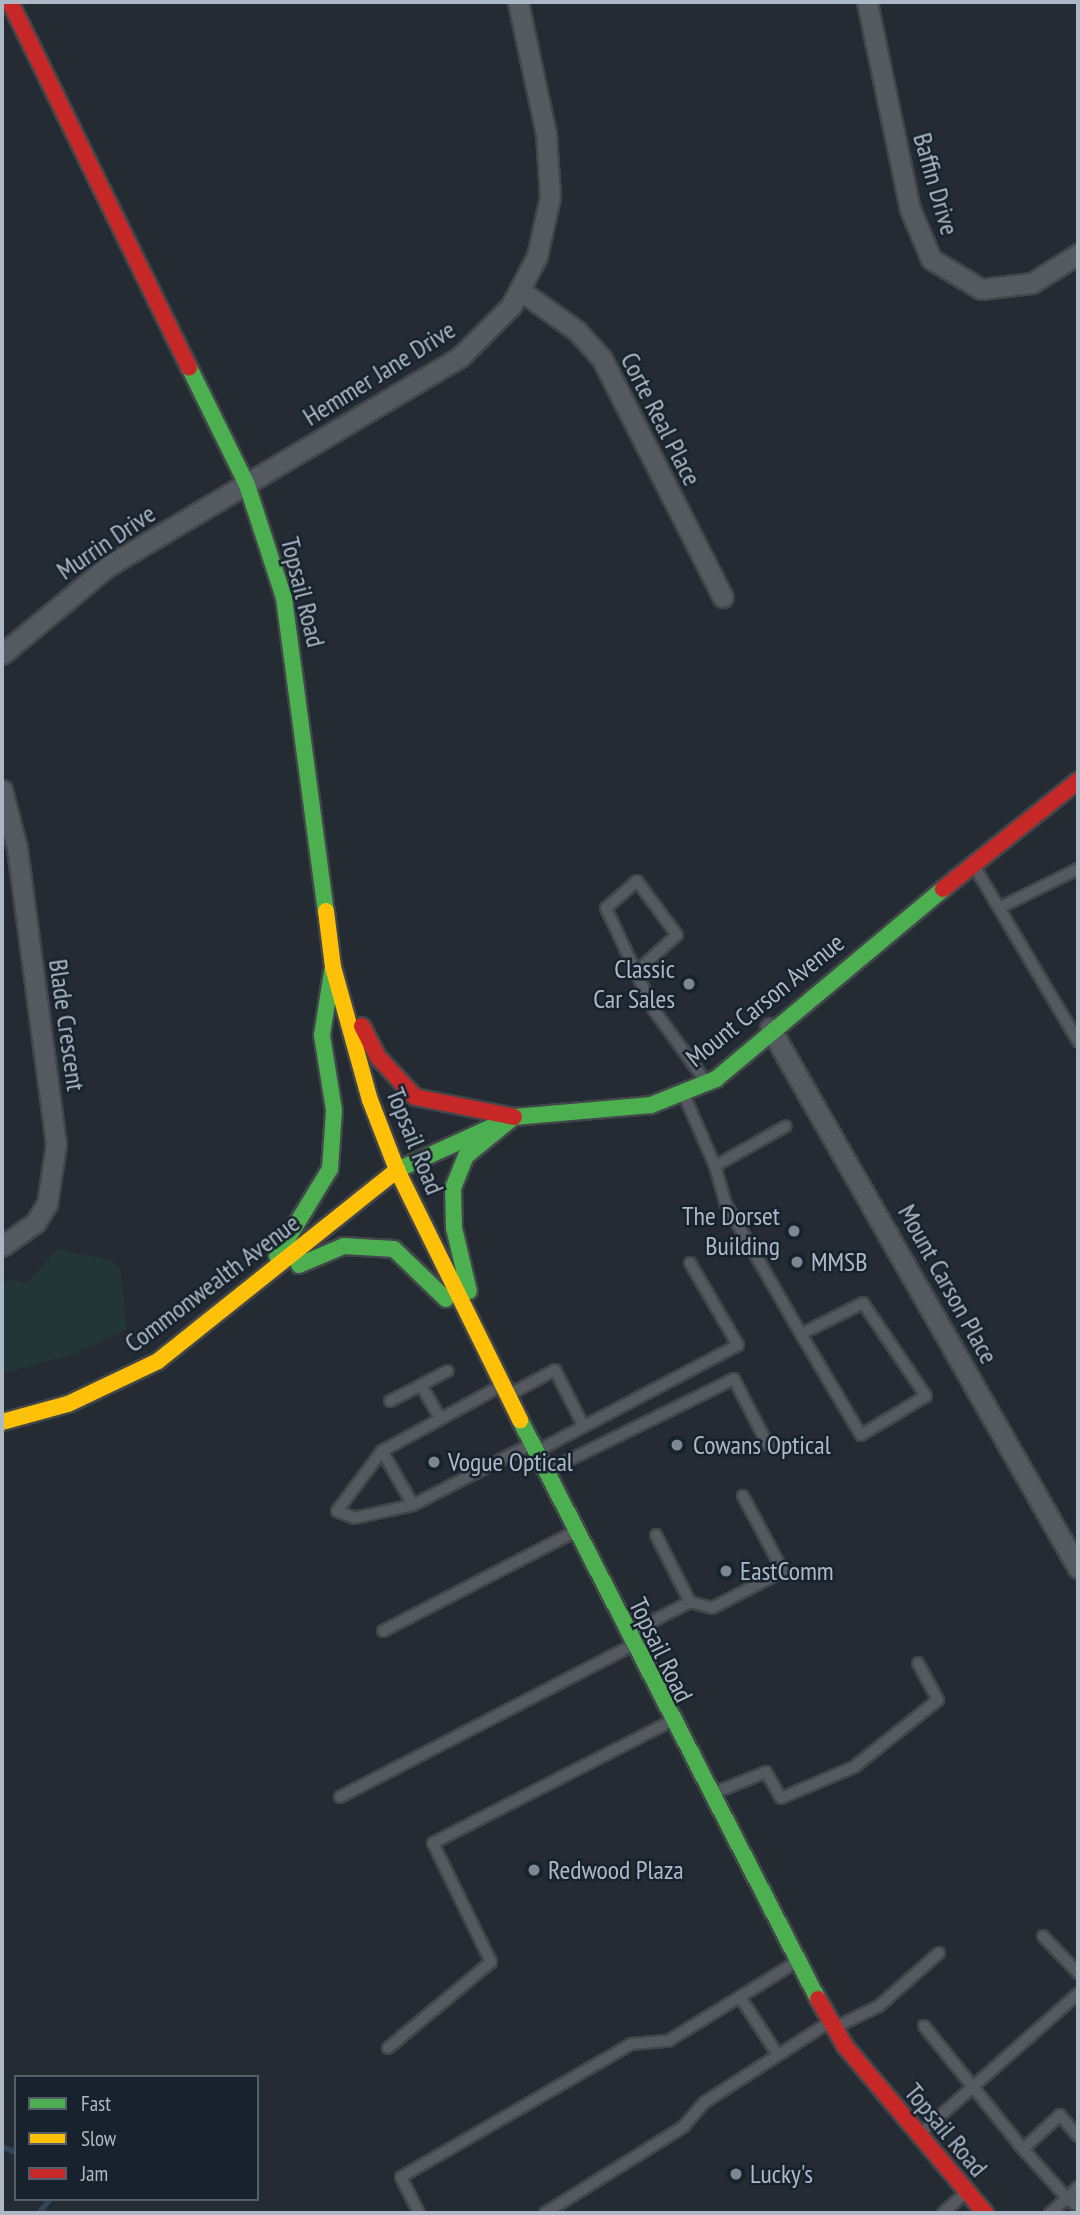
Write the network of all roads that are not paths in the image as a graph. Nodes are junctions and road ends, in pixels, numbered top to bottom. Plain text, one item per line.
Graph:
1 (10, 2) edge
2 (519, 2) edge
3 (867, 2) edge
4 (1078, 254) edge
5 (521, 291) junction
6 (247, 485) junction
7 (723, 597) dead end
8 (2, 654) edge
9 (1078, 781) edge
10 (2, 790) edge
11 (974, 865) junction
12 (1078, 869) edge
13 (1003, 906) junction
14 (333, 967) junction
15 (636, 972) junction
16 (770, 1028) junction
17 (1078, 1041) edge
18 (707, 1082) junction
19 (684, 1094) junction
20 (514, 1117) junction
21 (786, 1126) dead end
22 (715, 1166) junction
23 (397, 1170) junction
24 (2, 1246) edge
25 (690, 1263) dead end
26 (256, 1286) junction
27 (801, 1334) junction
28 (481, 1342) junction
29 (447, 1371) dead end
30 (421, 1385) junction
31 (505, 1390) junction
32 (390, 1401) dead end
33 (441, 1419) junction
34 (2, 1422) edge
35 (583, 1425) junction
36 (768, 1445) dead end
37 (533, 1448) junction
38 (382, 1451) junction
39 (546, 1472) junction
40 (743, 1496) dead end
41 (413, 1504) junction
42 (575, 1531) junction
43 (656, 1535) dead end
44 (1078, 1568) edge
45 (690, 1602) junction
46 (383, 1631) dead end
47 (628, 1640) junction
48 (918, 1663) dead end
49 (670, 1723) junction
50 (707, 1796) junction
51 (340, 1797) dead end
52 (1043, 1936) dead end
53 (939, 1953) dead end
54 (797, 1962) junction
55 (1078, 1973) edge
56 (1078, 1994) edge
57 (740, 1997) junction
58 (833, 2025) junction
59 (924, 2025) dead end
60 (388, 2048) dead end
61 (778, 2055) junction
62 (974, 2087) junction
63 (918, 2136) junction
64 (1078, 2136) edge
65 (1023, 2149) junction
66 (1078, 2187) edge
67 (965, 2193) junction
68 (1067, 2198) junction
69 (1078, 2207) edge
70 (419, 2213) edge
71 (545, 2213) edge
72 (943, 2213) edge
73 (985, 2213) edge
74 (1050, 2213) edge

1 - 6 main road, Topsail Road
2 - 5 street, Hemmer Jane Drive
3 - 4 street, Baffin Drive
5 - 6 street, Hemmer Jane Drive
5 - 7 street, Corte Real Place
6 - 8 street, Murrin Drive
6 - 14 main road, Topsail Road
9 - 11 main road, Mount Carson Avenue
10 - 24 street, Blade Crescent
11 - 13 lane
11 - 16 main road, Mount Carson Avenue
12 - 13 lane
13 - 17 lane
14 - 20 main road
14 - 23 main road, Topsail Road
14 - 26 main road
15 - 15 lane
15 - 18 lane
16 - 18 main road, Mount Carson Avenue
16 - 44 street, Mount Carson Place
18 - 19 main road, Mount Carson Avenue
19 - 20 main road, Mount Carson Avenue
19 - 22 lane
20 - 23 main road, Mount Carson Avenue
20 - 28 main road
21 - 22 lane
22 - 27 lane
23 - 26 main road, Commonwealth Avenue
23 - 28 main road, Topsail Road
25 - 35 lane
26 - 28 main road
26 - 34 main road, Commonwealth Avenue
27 - 27 lane
28 - 31 main road, Topsail Road
29 - 30 lane
30 - 32 lane
30 - 33 lane
31 - 33 lane
31 - 35 lane
31 - 37 main road, Topsail Road
33 - 38 lane
35 - 37 lane
36 - 39 lane
37 - 39 main road, Topsail Road
37 - 41 lane
38 - 41 lane
38 - 41 lane
39 - 42 main road, Topsail Road
40 - 45 lane
42 - 46 lane
42 - 47 main road, Topsail Road
43 - 45 lane
45 - 47 lane
47 - 49 main road, Topsail Road
47 - 51 lane
48 - 50 lane
49 - 50 main road, Topsail Road
49 - 60 lane
50 - 54 main road, Topsail Road
52 - 55 lane
53 - 58 lane
54 - 57 lane
54 - 58 main road, Topsail Road
56 - 62 lane
57 - 61 lane
57 - 70 lane
58 - 61 lane
58 - 63 main road, Topsail Road
59 - 62 lane
61 - 71 lane
62 - 63 lane
62 - 65 lane
63 - 67 main road, Topsail Road
64 - 65 lane
65 - 68 lane
66 - 68 lane
67 - 72 lane
67 - 73 main road, Topsail Road
68 - 69 lane
68 - 74 lane

